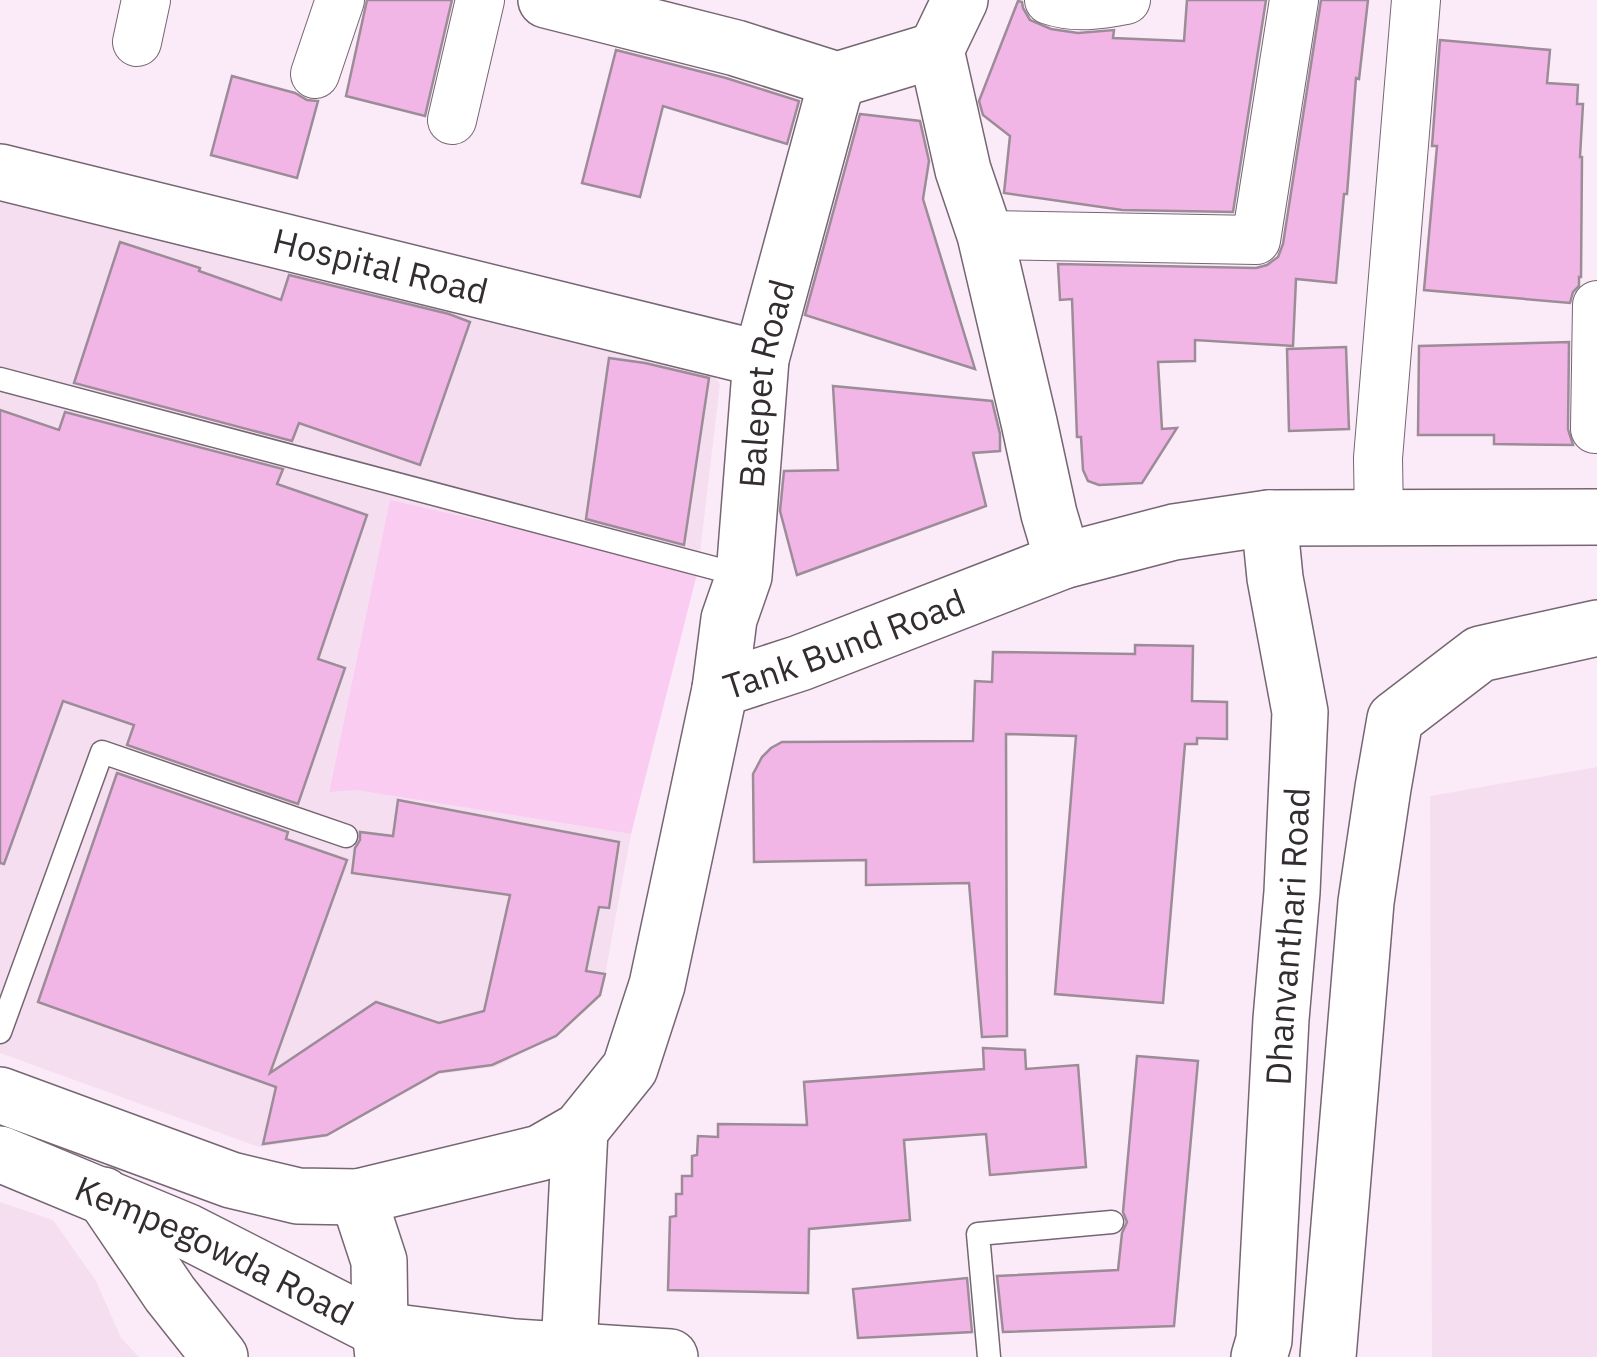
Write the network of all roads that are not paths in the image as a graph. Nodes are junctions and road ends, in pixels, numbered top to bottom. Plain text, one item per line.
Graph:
1 (340, 0) edge
2 (480, 0) edge
3 (546, 0) edge
4 (960, 0) edge
5 (1049, 0) edge
6 (1126, 0) edge
7 (1294, 0) edge
8 (1416, 0) edge
9 (936, 50) junction
10 (315, 74) dead end
11 (836, 80) junction
12 (452, 120) dead end
13 (0, 172) edge
14 (984, 235) junction
15 (1597, 305) edge
16 (761, 360) junction
17 (0, 379) edge
18 (1595, 429) edge
19 (1597, 517) edge
20 (1268, 518) junction
21 (1379, 519) junction
22 (1064, 561) junction
23 (744, 576) junction
24 (1597, 628) edge
25 (720, 690) junction
26 (346, 836) dead end
27 (1292, 892) junction
28 (1366, 902) junction
29 (0, 1032) edge
30 (0, 1095) edge
31 (580, 1130) junction
32 (0, 1154) edge
33 (102, 1195) junction
34 (358, 1197) junction
35 (1112, 1222) dead end
36 (381, 1343) edge
37 (569, 1350) junction
38 (513, 1352) edge
39 (220, 1357) edge
40 (670, 1357) edge
41 (988, 1357) edge
42 (1259, 1357) edge
43 (1328, 1357) edge

1 - 10 street
2 - 12 street
3 - 11 main road
4 - 9 main road
5 - 6 street
7 - 14 street
8 - 21 street
9 - 11 main road
9 - 14 main road
11 - 16 main road, Balepet Road
13 - 16 main road, Hospital Road
14 - 22 main road
15 - 18 street
16 - 23 main road, Balepet Road
17 - 23 lane
19 - 21 main road, Tank Bund Road
20 - 21 main road, Tank Bund Road
20 - 22 main road, Tank Bund Road
20 - 27 main road, Dhanvanthari Road
22 - 25 main road, Tank Bund Road
23 - 25 main road, Balepet Road
24 - 28 main road
25 - 31 main road, Tank Bund Road
26 - 29 lane
27 - 28 main road
27 - 42 main road, Dhanvanthari Road
28 - 43 main road
30 - 34 main road, Kempegowda Road
31 - 34 main road, Tank Bund Road
31 - 37 main road
32 - 33 main road, Kempegowda Road
33 - 36 main road, Kempegowda Road
33 - 39 main road
34 - 36 main road
35 - 41 lane
36 - 38 main road, Kempegowda Road
37 - 38 main road, Kempegowda Road
37 - 40 main road, Kempegowda Road

